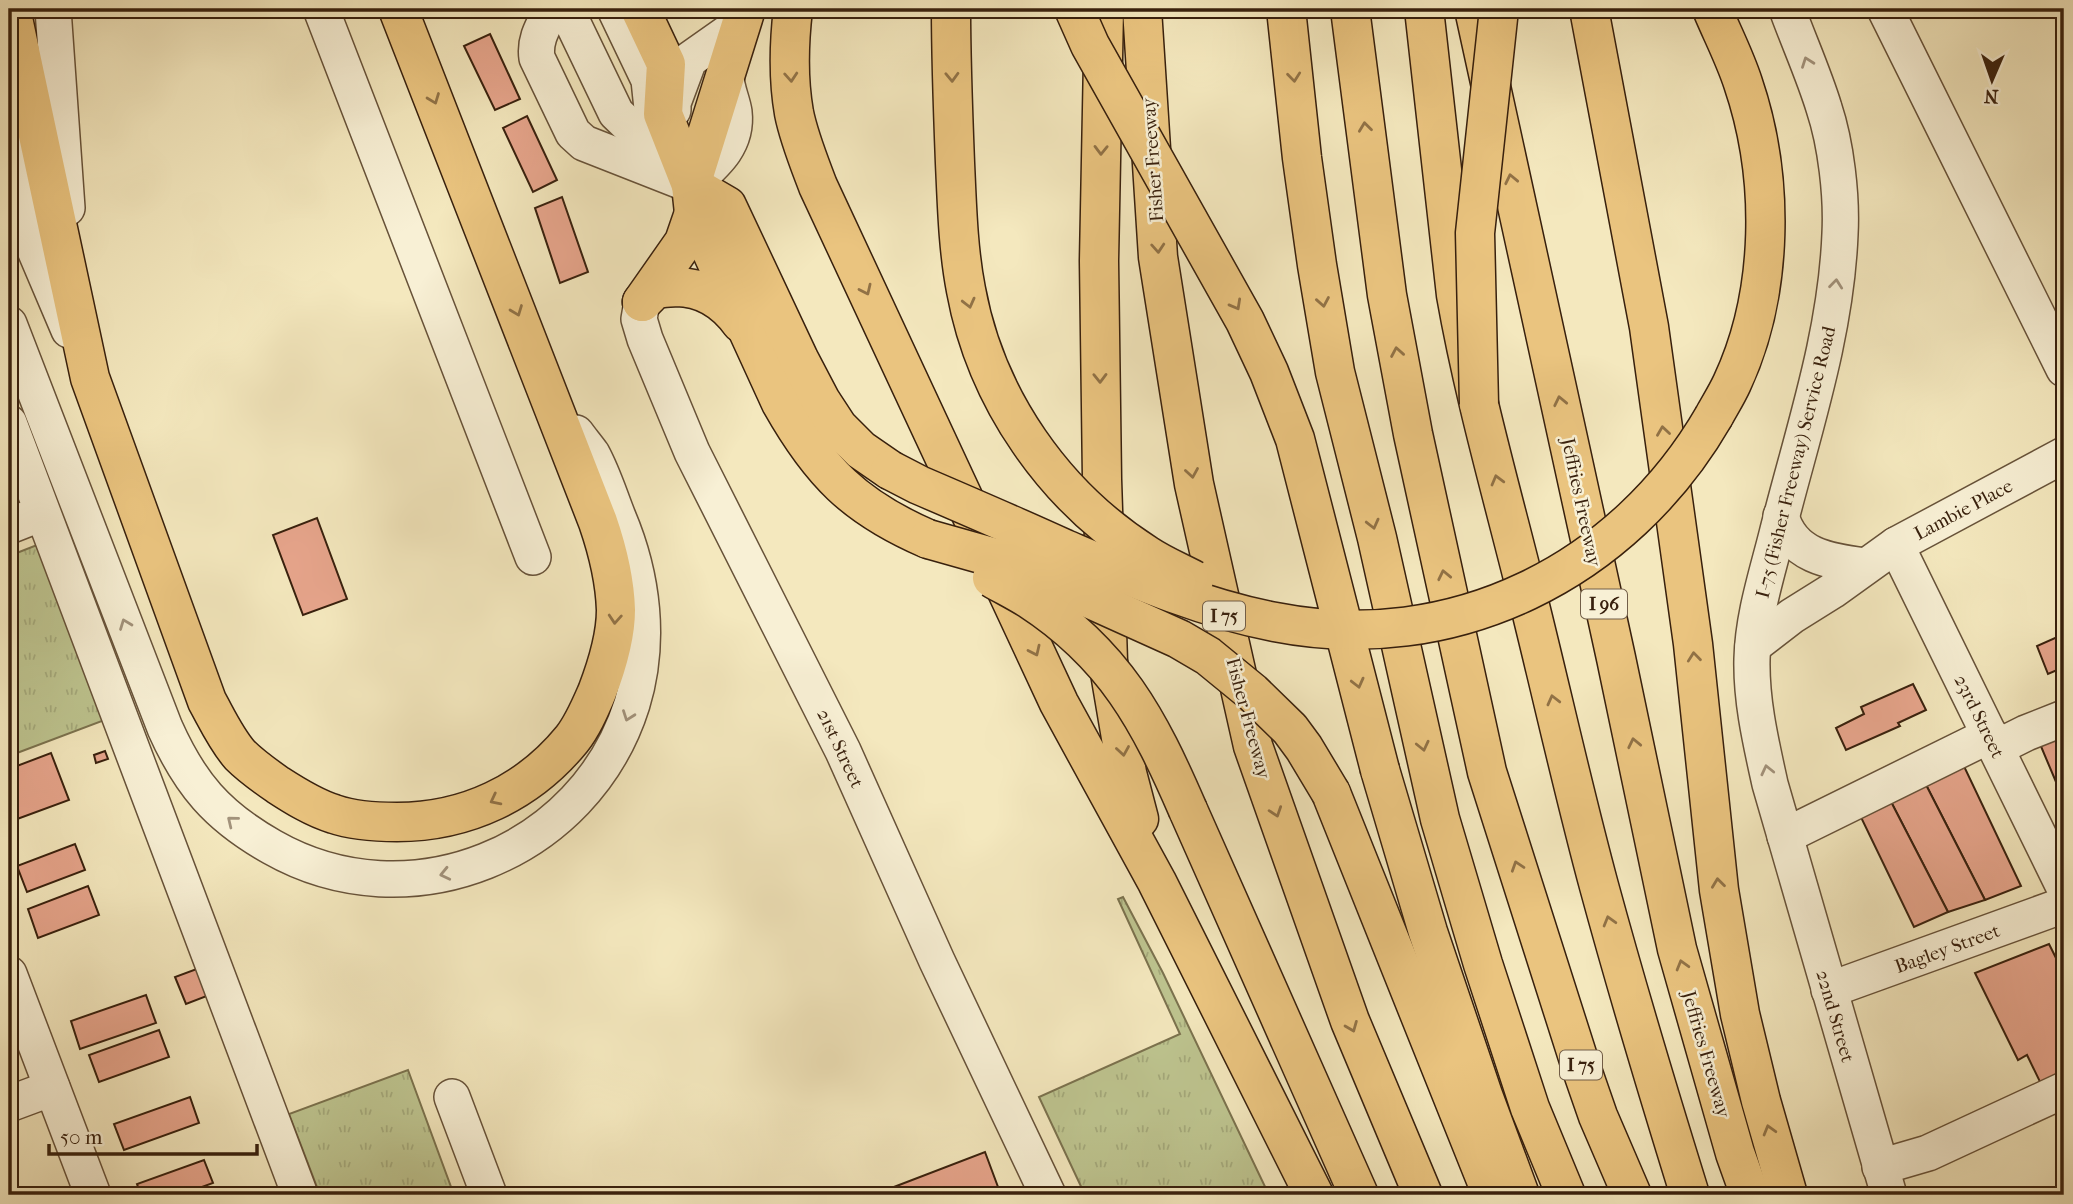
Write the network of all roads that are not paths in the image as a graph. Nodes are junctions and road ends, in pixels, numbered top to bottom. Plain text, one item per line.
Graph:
1 (11, 9) edge
2 (34, 9) edge
3 (53, 9) edge
4 (321, 9) edge
5 (398, 9) edge
6 (589, 9) edge
7 (615, 9) edge
8 (640, 9) edge
9 (793, 9) edge
10 (951, 9) edge
11 (1074, 9) edge
12 (1104, 9) edge
13 (1142, 9) edge
14 (1286, 9) edge
15 (1350, 9) edge
16 (1424, 9) edge
17 (1474, 9) edge
18 (1499, 9) edge
19 (1589, 9) edge
20 (1712, 9) edge
21 (1787, 9) edge
22 (1885, 9) edge
23 (556, 11) edge
24 (738, 19) edge
25 (9, 59) edge
26 (9, 130) edge
27 (52, 159) junction
28 (9, 189) edge
29 (692, 199) junction
30 (74, 302) junction
31 (642, 302) junction
32 (9, 324) edge
33 (758, 351) junction
34 (2064, 369) edge
35 (90, 379) junction
36 (552, 402) junction
37 (1479, 404) junction
38 (9, 423) edge
39 (2064, 455) edge
40 (42, 513) junction
41 (1781, 516) junction
42 (9, 526) edge
43 (923, 537) junction
44 (1896, 545) junction
45 (533, 557) dead end
46 (1865, 566) junction
47 (1274, 622) junction
48 (1753, 646) junction
49 (2064, 718) edge
50 (1993, 742) junction
51 (1785, 836) junction
52 (1157, 882) junction
53 (2064, 887) edge
54 (2064, 905) edge
55 (9, 974) edge
56 (1829, 990) junction
57 (52, 1088) junction
58 (2064, 1090) edge
59 (453, 1097) dead end
60 (9, 1104) edge
61 (1884, 1181) edge
62 (93, 1195) edge
63 (300, 1195) edge
64 (489, 1195) edge
65 (1048, 1195) edge
66 (1314, 1195) edge
67 (1359, 1195) edge
68 (1423, 1195) edge
69 (1492, 1195) edge
70 (1520, 1195) edge
71 (1566, 1195) edge
72 (1632, 1195) edge
73 (1690, 1195) edge
74 (1750, 1195) edge
75 (1787, 1195) edge

1 - 27 highway
2 - 27 street
3 - 27 street
4 - 45 street
5 -> 36 highway
6 - 29 street
7 - 29 street
8 - 29 highway
9 -> 52 highway
10 -> 47 highway, bridge
11 -> 70 highway, bridge
12 -> 52 highway
13 -> 68 highway, Fisher Freeway / I 75
14 -> 71 highway
72 -> 15 highway, I 75
16 - 37 highway, bridge
74 -> 17 highway, Jeffries Freeway / I 96
18 - 37 highway, bridge
75 -> 19 highway
20 - 47 highway, bridge
41 -> 21 street, I-75 (Fisher Freeway) Service Road
22 - 34 street
23 - 29 street
23 - 29 street
24 - 29 highway
24 - 29 street
25 - 27 street
26 - 30 street
27 - 30 highway
28 - 35 street
29 - 31 highway
29 - 33 highway
29 - 47 highway, bridge
30 - 35 highway
31 - 33 highway
31 - 65 street, 21st Street
36 -> 32 street
33 - 43 highway
36 -> 35 highway
73 -> 37 highway
38 - 40 street
39 - 44 street, Lambie Place
40 - 42 street
40 - 63 street
41 - 46 street
41 - 48 street, I-75 (Fisher Freeway) Service Road
43 - 67 highway, bridge
43 - 69 highway, bridge
44 - 46 street, Lambie Place
44 - 50 street, 23rd Street
46 - 48 street, Lambie Place
51 -> 48 street, I-75 (Fisher Freeway) Service Road
49 - 50 street
50 - 51 street
50 - 53 street, 23rd Street
51 - 56 street, 22nd Street
52 - 66 highway
54 - 56 street, Bagley Street
55 - 57 street
56 - 61 street, 22nd Street
57 - 60 street
57 - 62 street
58 - 61 street
59 - 64 street

